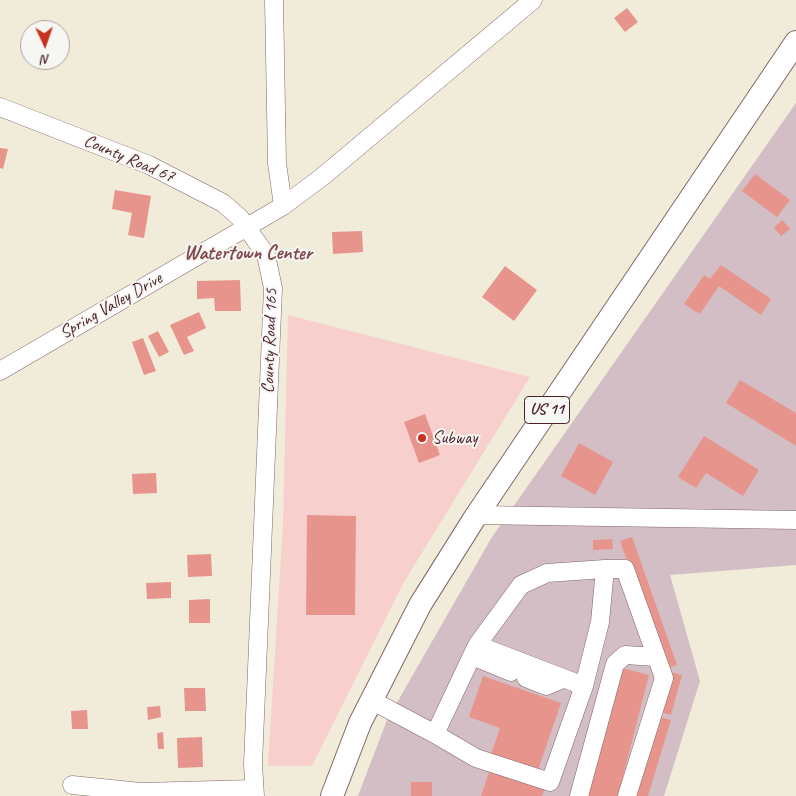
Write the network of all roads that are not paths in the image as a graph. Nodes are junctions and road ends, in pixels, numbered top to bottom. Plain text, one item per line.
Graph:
1 (274, 0) edge
2 (533, 0) edge
3 (796, 42) edge
4 (0, 107) edge
5 (283, 206) junction
6 (248, 227) junction
7 (0, 370) edge
8 (477, 514) junction
9 (796, 520) edge
10 (605, 569) junction
11 (474, 651) junction
12 (656, 657) junction
13 (563, 679) junction
14 (584, 686) junction
15 (371, 700) junction
16 (435, 734) junction
17 (72, 785) dead end
18 (255, 793) edge
19 (332, 796) edge
20 (579, 796) edge
21 (628, 796) edge

1 - 5 street
2 - 5 street
3 - 8 main road, US 11
4 - 6 street, County Road 67
5 - 6 street
6 - 7 street, Spring Valley Drive
6 - 18 street, County Road 165
8 - 9 street
8 - 15 main road, US 11
10 - 11 street
10 - 12 street
10 - 14 street
11 - 13 street
11 - 13 street
11 - 16 street
12 - 20 street
12 - 21 street
13 - 14 street
14 - 16 street
15 - 16 street
15 - 19 main road, US 11
17 - 18 street

